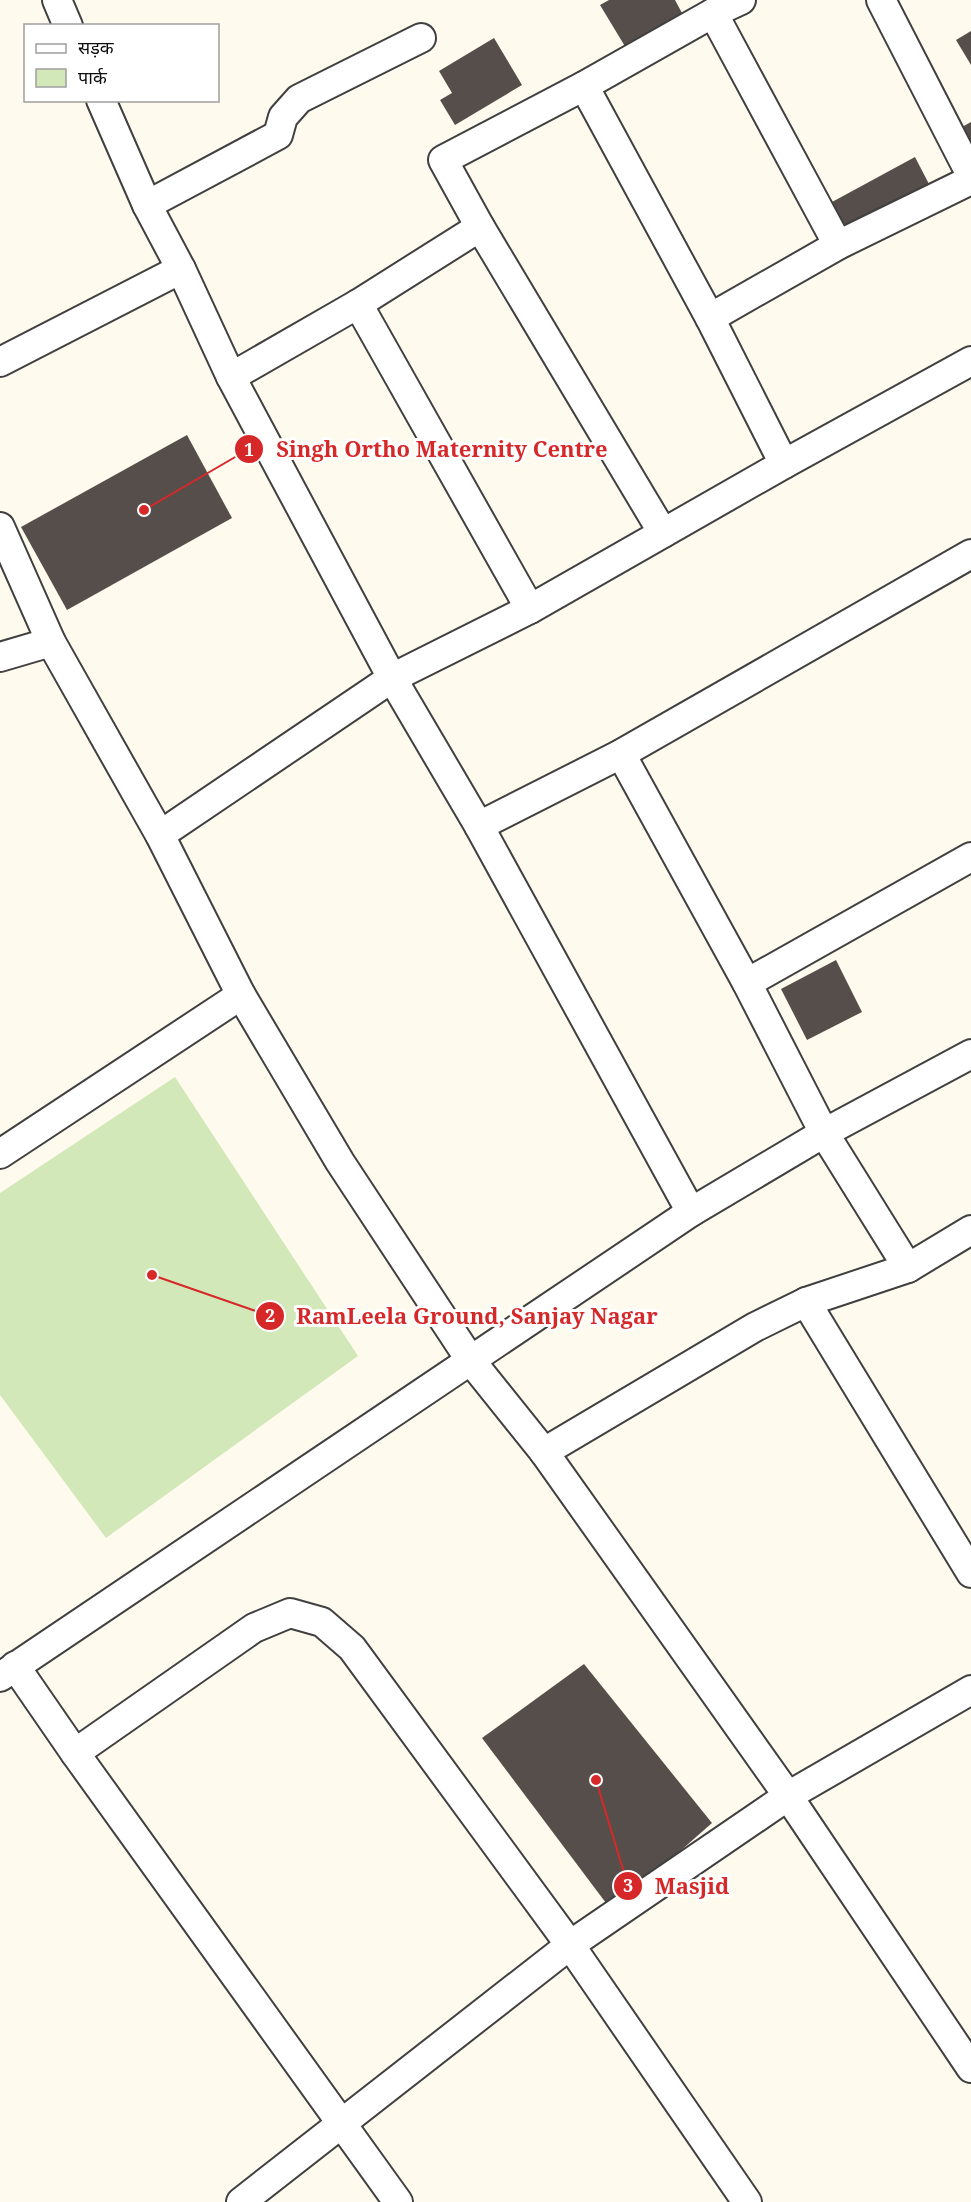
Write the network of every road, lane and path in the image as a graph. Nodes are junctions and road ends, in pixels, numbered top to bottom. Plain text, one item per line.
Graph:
1 (57, 0) edge
2 (741, 0) edge
3 (881, 0) edge
4 (713, 13) junction
5 (67, 24) edge
6 (421, 38) dead end
7 (584, 86) junction
8 (102, 102) edge
9 (971, 178) edge
10 (147, 205) junction
11 (480, 227) junction
12 (838, 245) junction
13 (181, 269) junction
14 (358, 304) junction
15 (710, 318) junction
16 (971, 361) edge
17 (0, 362) edge
18 (231, 377) junction
19 (784, 464) junction
20 (0, 527) edge
21 (663, 532) junction
22 (971, 554) edge
23 (530, 609) junction
24 (51, 642) junction
25 (0, 657) edge
26 (392, 678) junction
27 (621, 754) junction
28 (479, 826) junction
29 (160, 835) junction
30 (971, 857) edge
31 (747, 983) junction
32 (241, 995) junction
33 (971, 1054) edge
34 (824, 1132) junction
35 (0, 1154) edge
36 (691, 1212) junction
37 (971, 1230) edge
38 (908, 1268) junction
39 (806, 1302) junction
40 (471, 1361) junction
41 (544, 1452) junction
42 (971, 1573) edge
43 (7, 1672) edge
44 (971, 1690) edge
45 (75, 1753) junction
46 (788, 1796) junction
47 (570, 1945) junction
48 (971, 2068) edge
49 (343, 2123) junction
50 (241, 2202) edge
51 (398, 2202) edge
52 (747, 2202) edge

1 - 5 street
2 - 4 street
3 - 9 street
4 - 7 street
4 - 12 street
6 - 10 street
7 - 11 street
7 - 15 street
8 - 10 street
9 - 12 street
10 - 13 street
11 - 14 street
11 - 21 street
12 - 15 street
13 - 17 street
13 - 18 street
14 - 18 street
14 - 23 street
15 - 19 street
16 - 19 street
18 - 26 street
19 - 21 street
20 - 24 street
21 - 23 street
22 - 27 street
23 - 26 street
24 - 25 street
24 - 29 street
26 - 28 street
26 - 29 street
27 - 28 street
27 - 31 street
28 - 36 street
29 - 32 street
30 - 31 street
31 - 34 street
32 - 35 street
32 - 40 street
33 - 34 street
34 - 36 street
34 - 38 street
36 - 40 street
37 - 38 street
38 - 39 street
39 - 41 street
39 - 42 street
40 - 41 street
40 - 43 street
41 - 46 street
43 - 45 street
44 - 46 street
45 - 47 street
45 - 49 street
46 - 47 street
46 - 48 street
47 - 49 street
47 - 52 street
49 - 50 street
49 - 51 street

